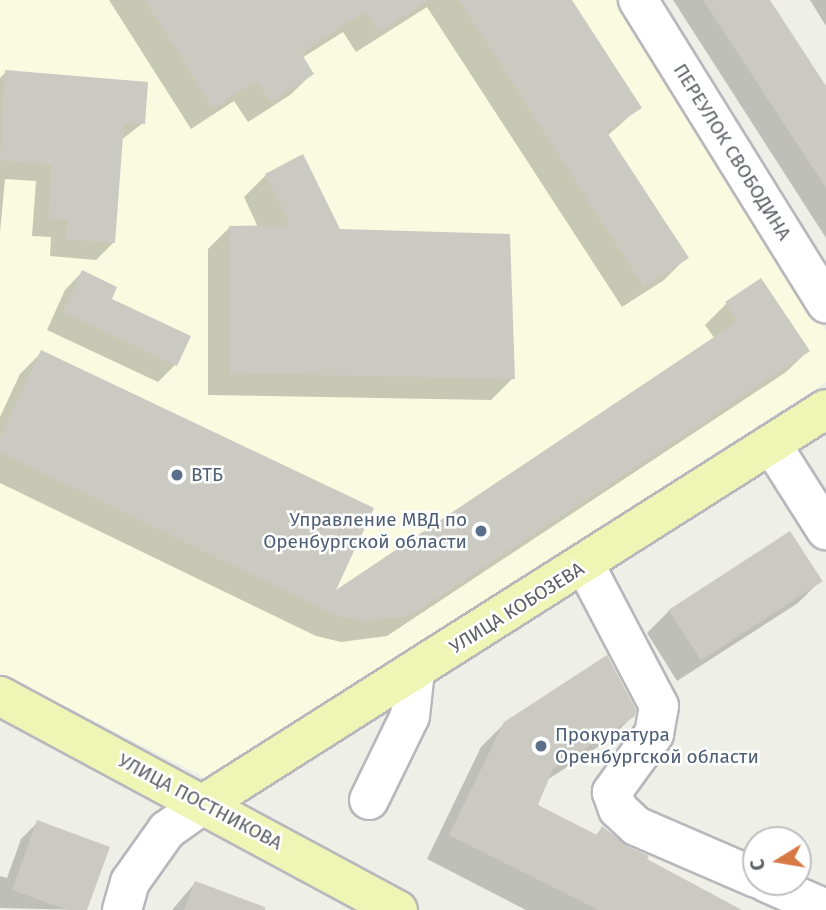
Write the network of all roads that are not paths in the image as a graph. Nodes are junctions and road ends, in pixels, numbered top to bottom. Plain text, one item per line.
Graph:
1 (638, 0) edge
2 (826, 303) edge
3 (826, 409) edge
4 (772, 445) junction
5 (826, 530) edge
6 (585, 565) junction
7 (415, 671) junction
8 (0, 696) edge
9 (369, 800) dead end
10 (205, 803) junction
11 (742, 872) edge
12 (797, 896) edge
13 (826, 909) edge
14 (122, 910) edge
15 (398, 910) edge

1 - 2 street, ПЕРЕУЛОК СВОБОДИНА
3 - 4 main road, УЛИЦА КОБОЗЕВА
4 - 5 street
4 - 6 main road, УЛИЦА КОБОЗЕВА
6 - 7 main road, УЛИЦА КОБОЗЕВА
6 - 11 street
7 - 9 street
7 - 10 main road, УЛИЦА КОБОЗЕВА
8 - 10 main road, УЛИЦА ПОСТНИКОВА
10 - 14 street
10 - 15 main road, УЛИЦА ПОСТНИКОВА
12 - 13 street

